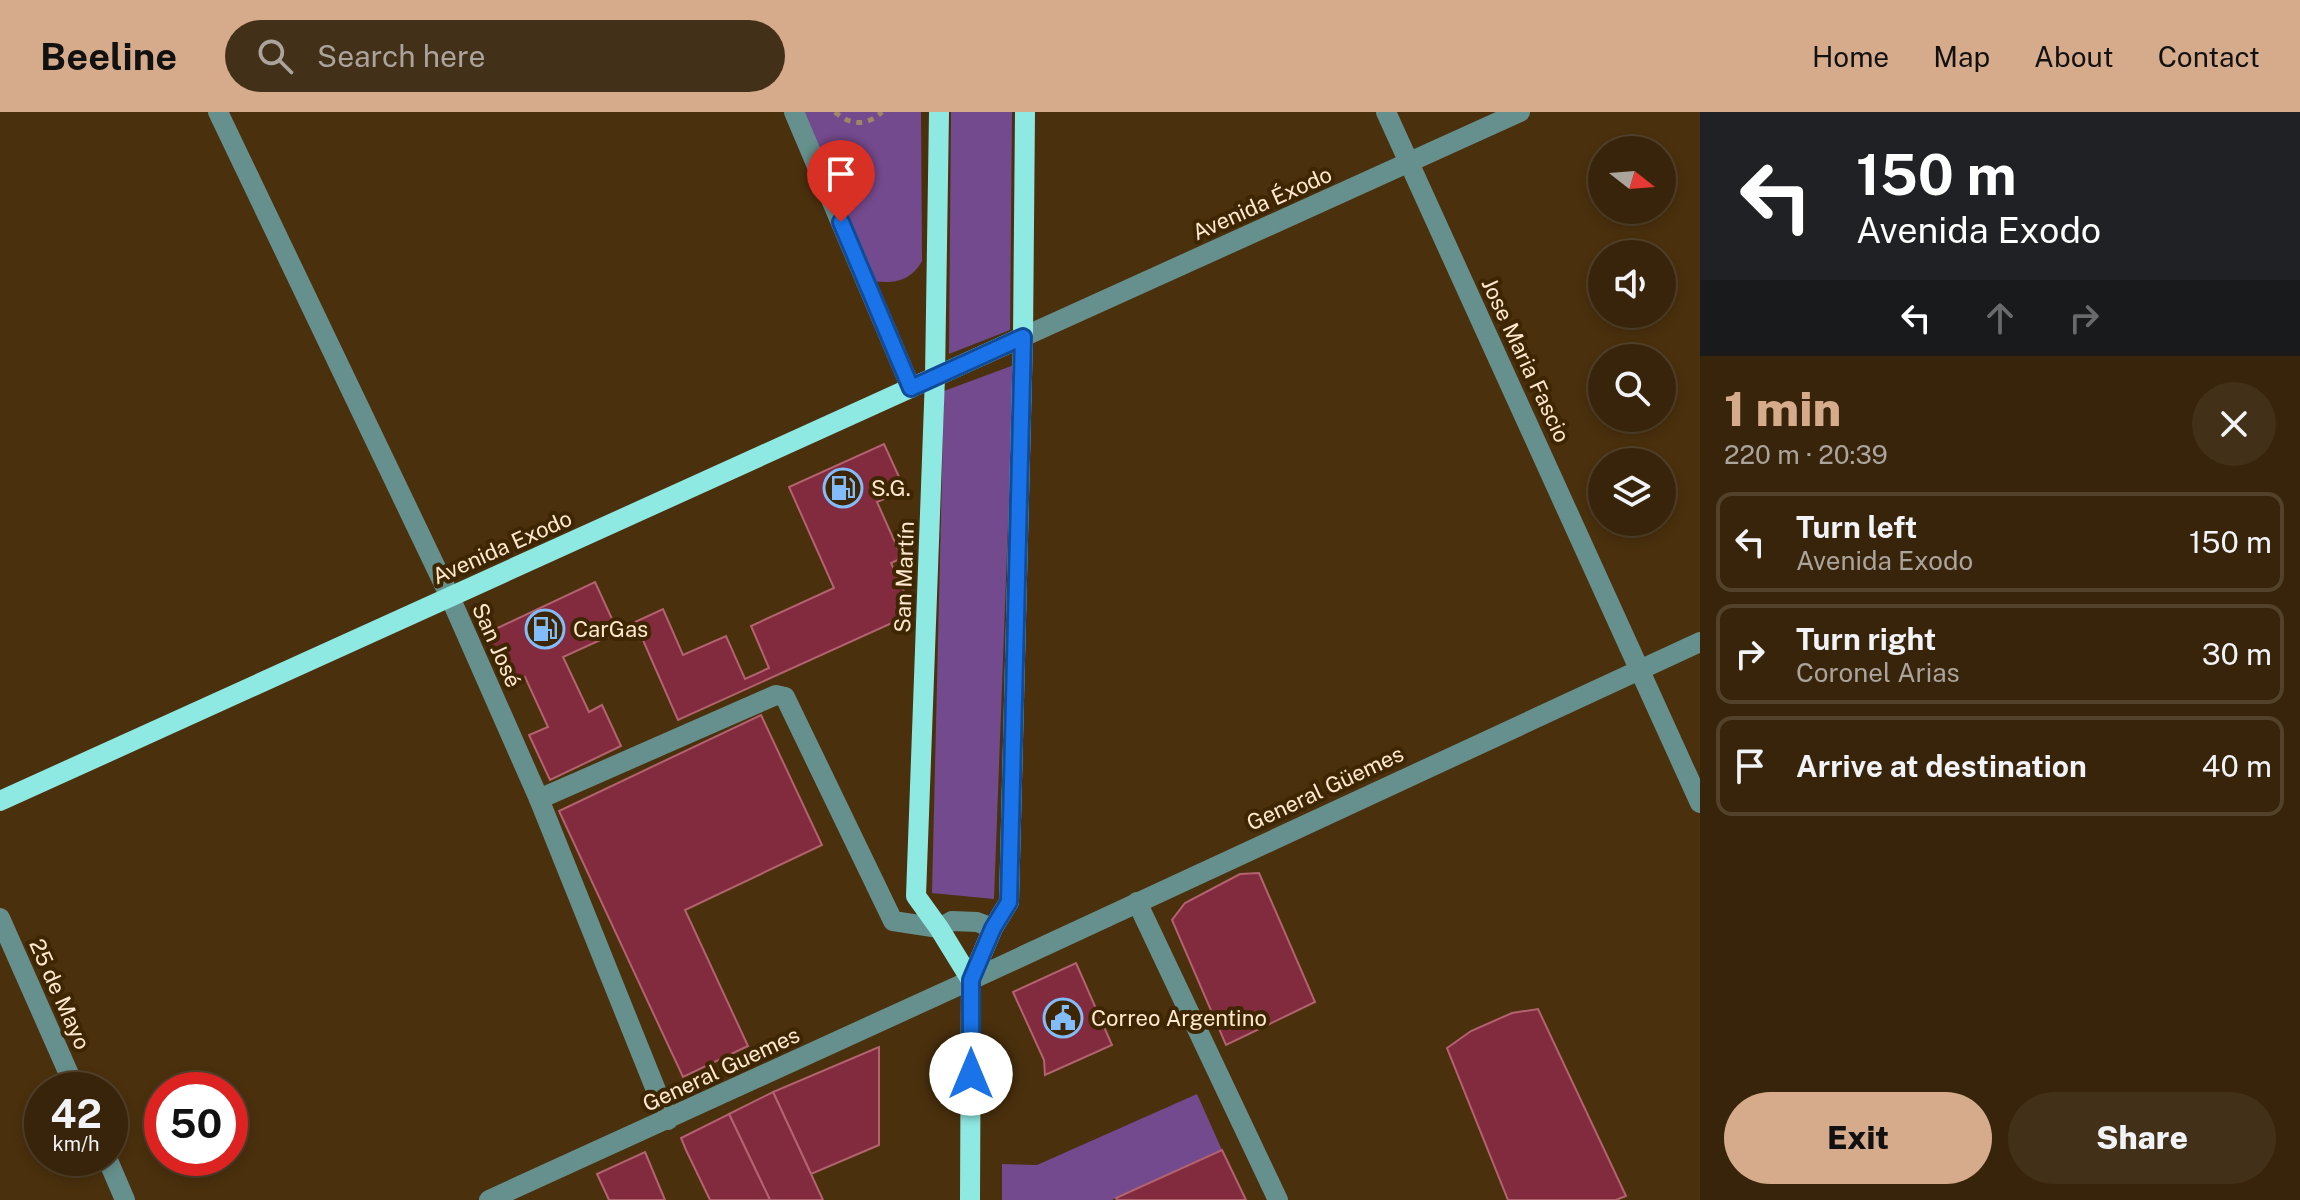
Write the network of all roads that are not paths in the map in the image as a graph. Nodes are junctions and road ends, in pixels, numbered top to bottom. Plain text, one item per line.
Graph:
1 (218, 112) edge
2 (794, 112) edge
3 (939, 112) edge
4 (1025, 112) edge
5 (1386, 112) edge
6 (1520, 112) edge
7 (1409, 162) junction
8 (1023, 337) junction
9 (935, 377) junction
10 (911, 388) junction
11 (450, 597) junction
12 (1700, 642) edge
13 (1641, 669) junction
14 (539, 799) junction
15 (0, 801) edge
16 (1700, 803) edge
17 (1137, 902) junction
18 (0, 918) edge
19 (939, 928) junction
20 (993, 928) junction
21 (971, 980) junction
22 (68, 1072) edge
23 (668, 1120) junction
24 (115, 1176) edge
25 (125, 1200) edge
26 (489, 1200) edge
27 (970, 1200) edge
28 (1278, 1200) edge

1 - 11 street, San José
2 - 10 street
3 - 9 main road, San Martín
4 - 8 main road
5 - 7 street, Jose Maria Fascio
6 - 7 street, Avenida Éxodo
7 - 8 street, Avenida Éxodo
7 - 13 street, Jose Maria Fascio
8 - 9 main road, Avenida Exodo
8 - 20 main road
9 - 10 main road, Avenida Exodo
9 - 19 main road, San Martín
10 - 11 main road, Avenida Exodo
11 - 14 street, San José
11 - 15 main road, Avenida Exodo
12 - 13 street, General Güemes
13 - 16 street, Jose Maria Fascio
13 - 17 street, General Güemes
14 - 19 street
14 - 23 street, San José
17 - 21 street, General Güemes
17 - 28 street
18 - 22 street, 25 de Mayo
19 - 20 street
19 - 21 main road, San Martín
20 - 21 main road
21 - 23 street, General Guemes
21 - 27 main road
23 - 26 street, General Guemes
24 - 25 street

